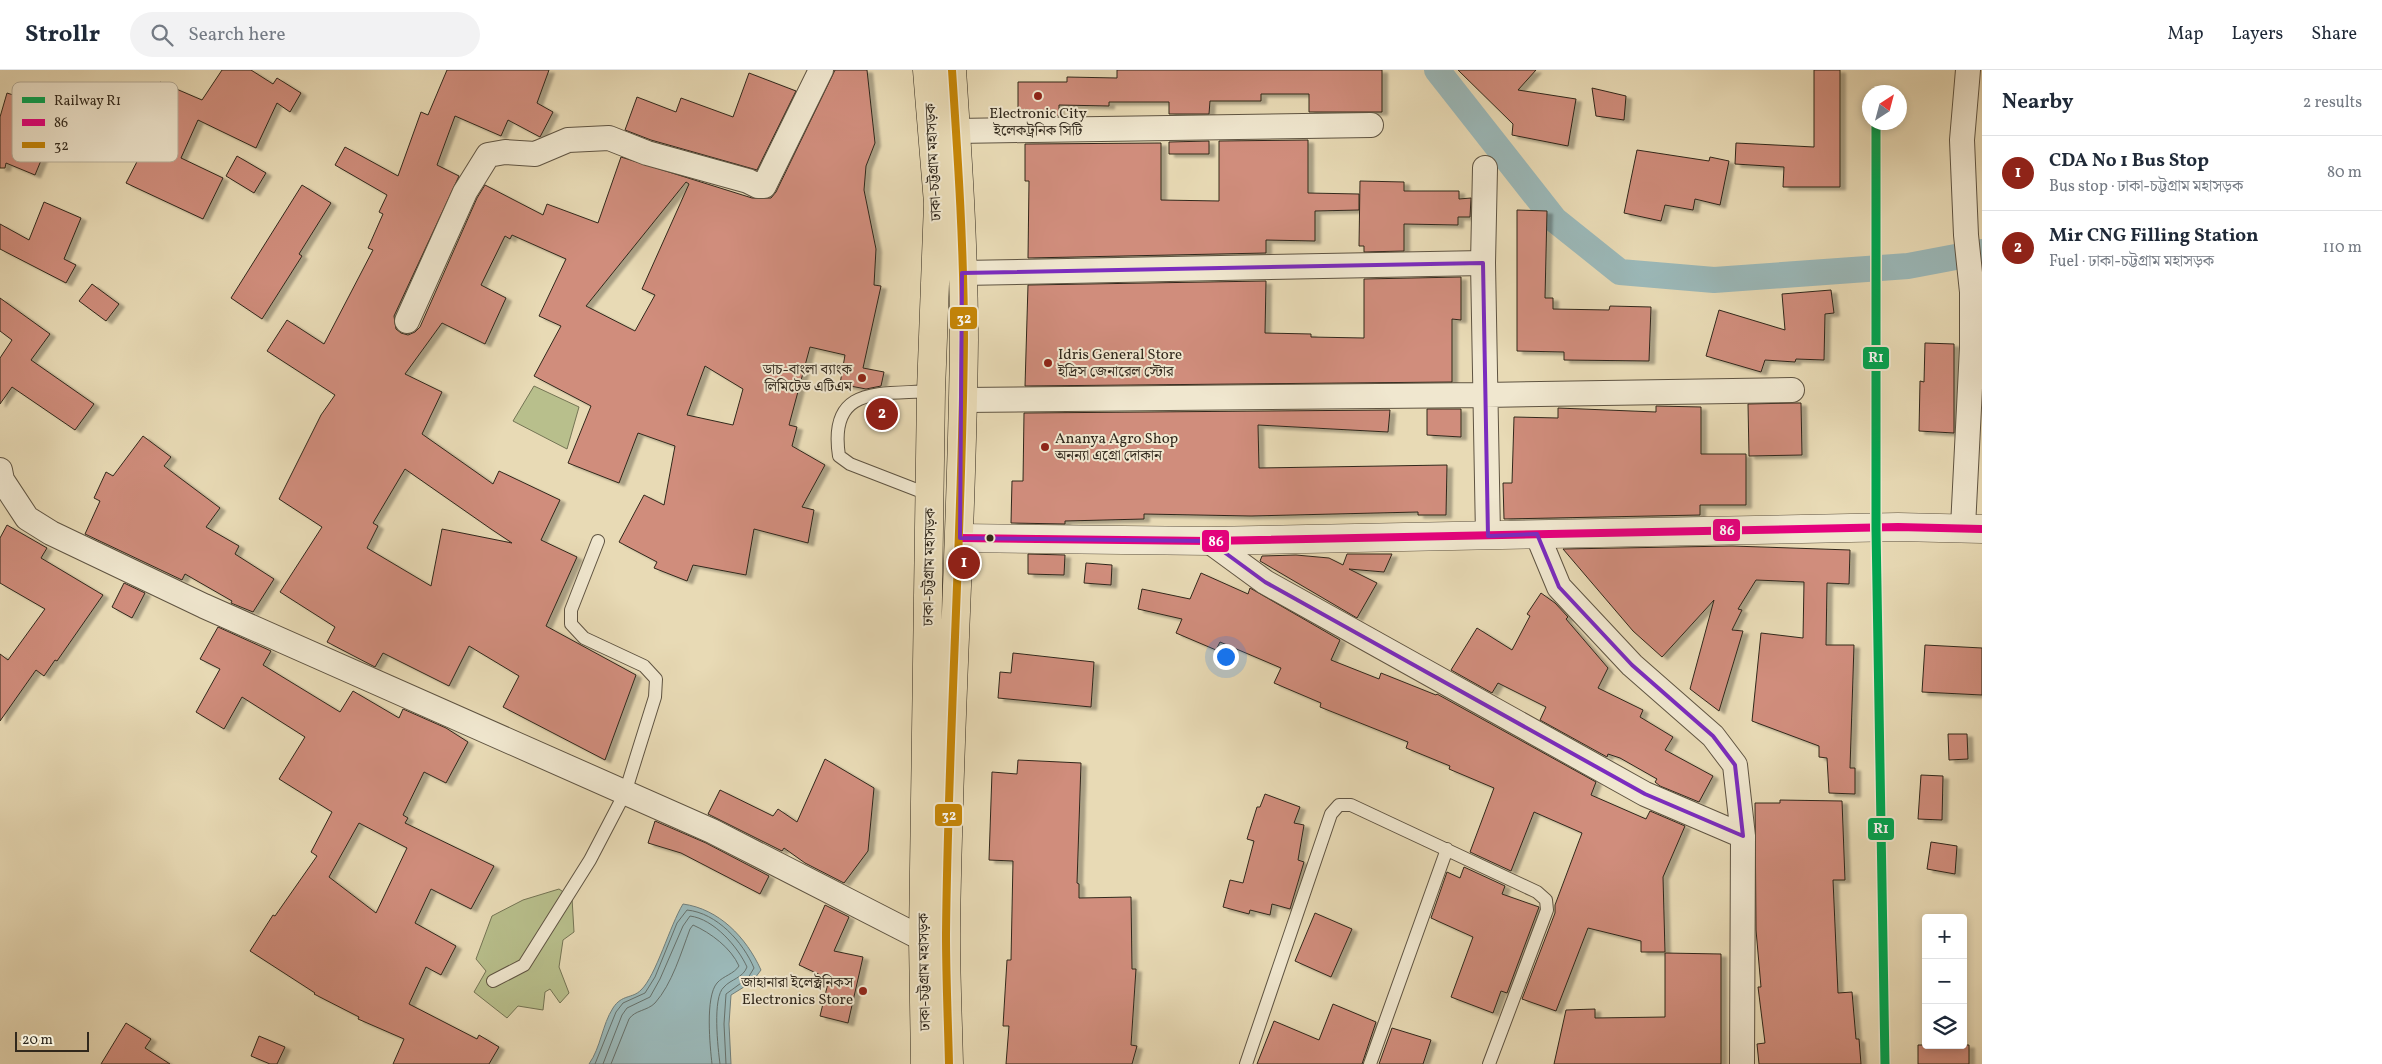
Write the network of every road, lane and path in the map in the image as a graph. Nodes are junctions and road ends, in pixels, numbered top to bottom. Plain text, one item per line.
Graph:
1 (821, 70) edge
2 (928, 70) edge
3 (952, 70) edge
4 (1968, 70) edge
5 (1370, 125) dead end
6 (956, 131) junction
7 (1485, 168) dead end
8 (1483, 264) junction
9 (962, 273) junction
10 (407, 322) dead end
11 (1792, 390) dead end
12 (931, 391) junction
13 (1485, 395) junction
14 (963, 400) junction
15 (0, 470) edge
16 (930, 495) junction
17 (1972, 528) edge
18 (1537, 534) junction
19 (1488, 536) junction
20 (960, 538) junction
21 (598, 541) dead end
22 (1209, 541) junction
23 (625, 793) junction
24 (1743, 836) junction
25 (1447, 849) junction
26 (923, 939) junction
27 (493, 981) dead end
28 (926, 1064) edge
29 (949, 1064) edge
30 (1246, 1064) edge
31 (1370, 1064) edge
32 (1489, 1064) edge
33 (1742, 1064) edge

1 - 10 street
2 - 12 highway, ঢাকা-চট্টগ্রাম মহাসড়ক
3 - 6 highway, ঢাকা-চট্টগ্রাম মহাসড়ক
4 - 17 street
5 - 6 street
6 - 9 highway, ঢাকা-চট্টগ্রাম মহাসড়ক
7 - 8 street
8 - 9 street
8 - 13 street
9 - 14 highway, ঢাকা-চট্টগ্রাম মহাসড়ক
11 - 13 street
12 - 16 highway, ঢাকা-চট্টগ্রাম মহাসড়ক
12 - 16 lane
13 - 14 street
13 - 19 street
14 - 20 highway, ঢাকা-চট্টগ্রাম মহাসড়ক
15 - 23 street
16 - 26 highway, ঢাকা-চট্টগ্রাম মহাসড়ক
17 - 18 street
18 - 19 street
18 - 24 street
19 - 22 street
20 - 22 street
20 - 29 highway, ঢাকা-চট্টগ্রাম মহাসড়ক
21 - 23 lane
22 - 24 street
23 - 26 street
23 - 27 lane
24 - 33 street
25 - 30 lane
25 - 31 lane
25 - 32 lane
26 - 28 highway, ঢাকা-চট্টগ্রাম মহাসড়ক

